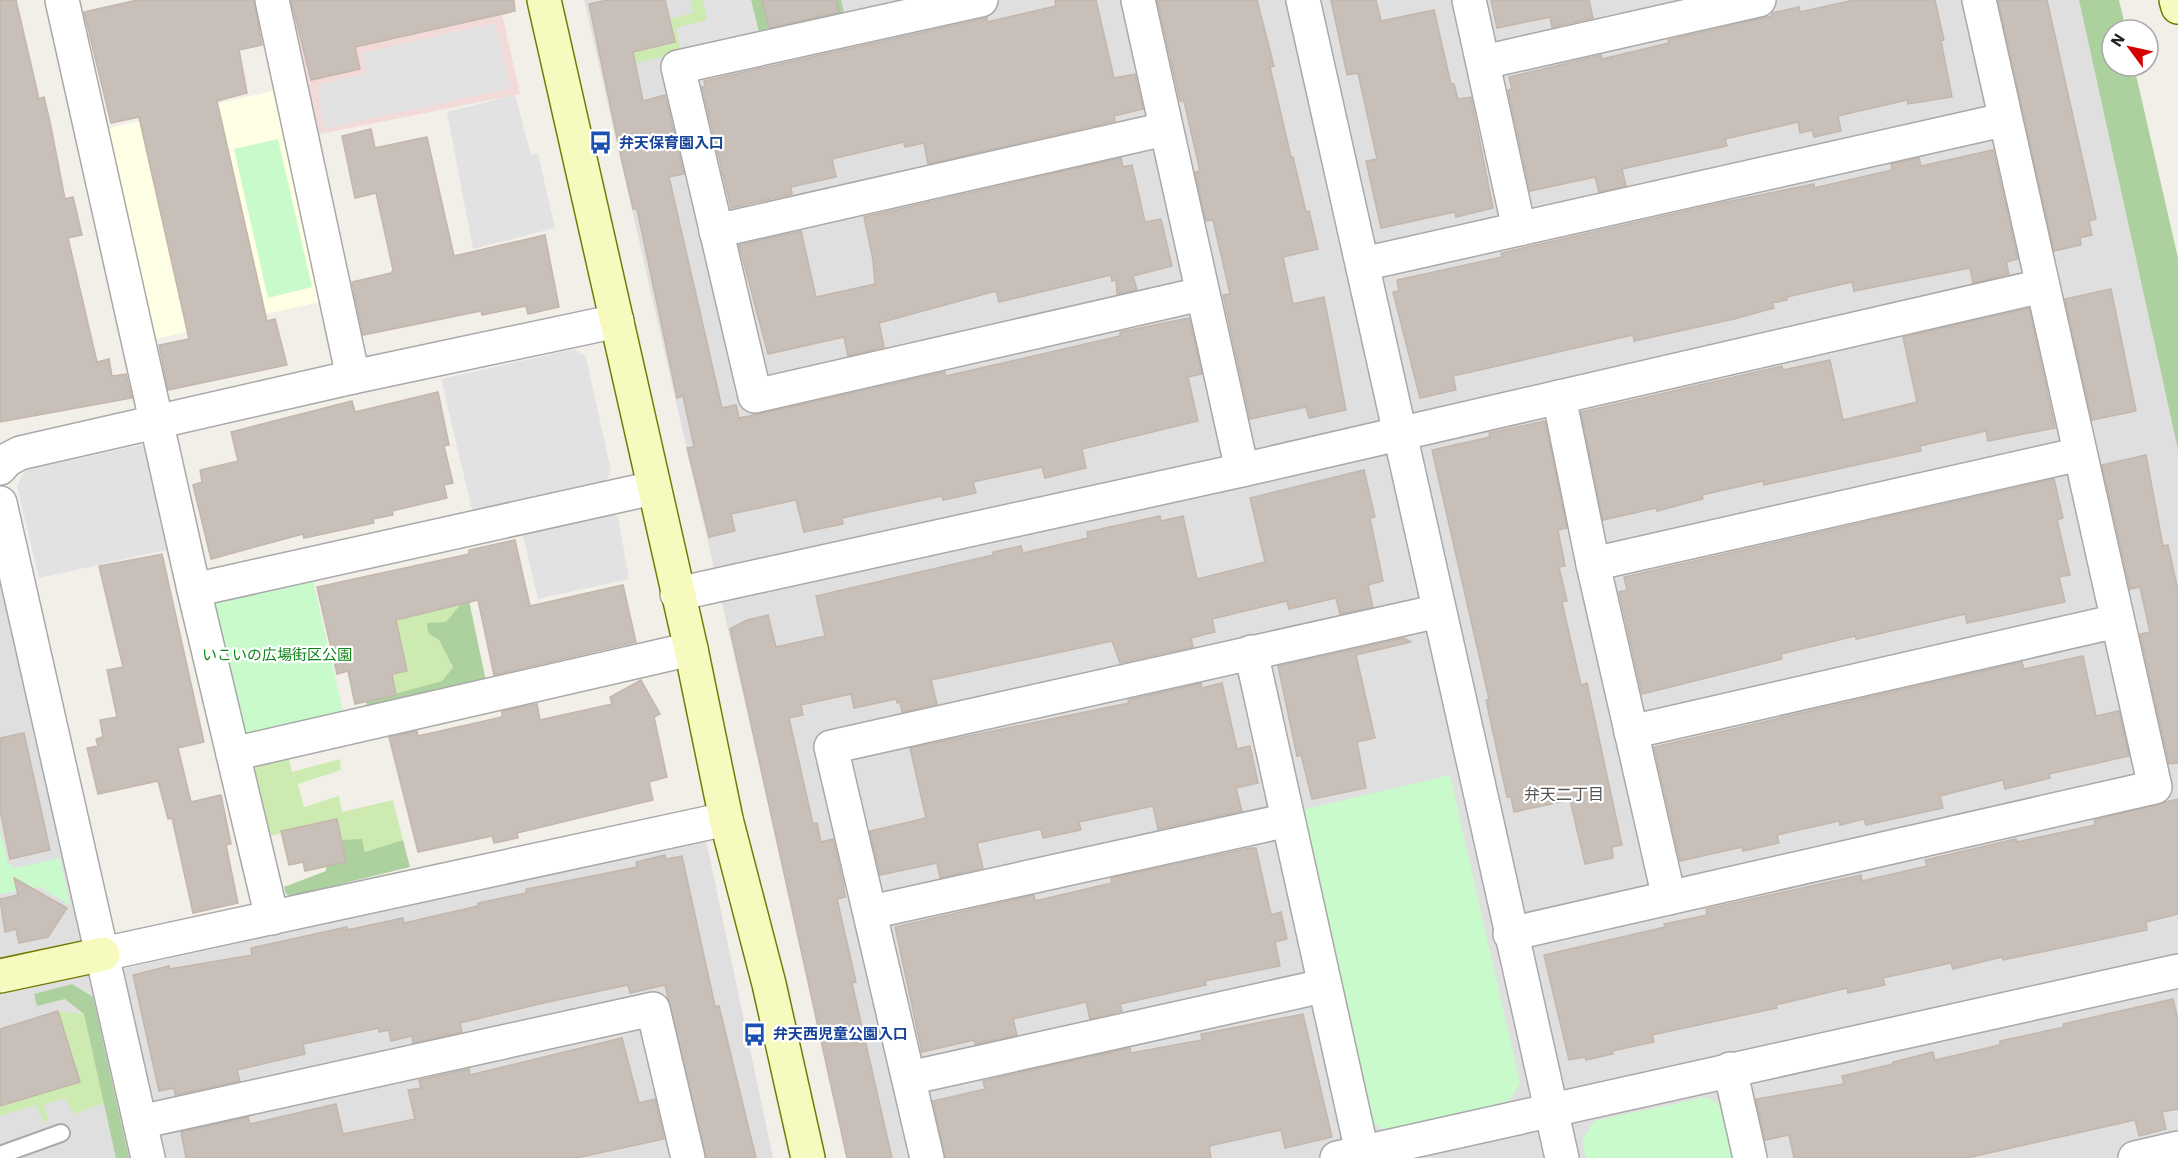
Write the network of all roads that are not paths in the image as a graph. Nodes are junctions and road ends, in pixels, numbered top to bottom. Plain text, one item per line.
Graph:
1 (62, 0) edge
2 (272, 0) edge
3 (544, 0) edge
4 (981, 0) edge
5 (1138, 0) edge
6 (1304, 0) edge
7 (1469, 0) edge
8 (1759, 0) edge
9 (1979, 0) edge
10 (2176, 0) edge
11 (2178, 7) edge
12 (1484, 62) junction
13 (2004, 120) junction
14 (1165, 129) junction
15 (1519, 229) junction
16 (716, 231) junction
17 (1363, 264) junction
18 (2042, 286) junction
19 (1201, 294) junction
20 (617, 321) junction
21 (353, 377) junction
22 (1559, 397) junction
23 (156, 423) junction
24 (1399, 434) junction
25 (2080, 454) junction
26 (2, 460) edge
27 (1242, 470) junction
28 (653, 488) junction
29 (0, 503) edge
30 (1593, 564) junction
31 (8, 579) edge
32 (194, 590) junction
33 (677, 594) junction
34 (1439, 611) junction
35 (2117, 621) junction
36 (691, 649) junction
37 (1251, 652) junction
38 (1631, 732) junction
39 (233, 754) junction
40 (726, 819) junction
41 (1288, 820) junction
42 (1669, 898) junction
43 (871, 912) junction
44 (272, 918) junction
45 (1510, 934) junction
46 (103, 954) junction
47 (2178, 971) edge
48 (0, 976) edge
49 (1323, 986) junction
50 (1730, 1070) junction
51 (909, 1078) junction
52 (1553, 1112) junction
53 (140, 1122) junction
54 (61, 1133) dead end
55 (2178, 1148) edge
56 (0, 1155) edge
57 (1349, 1155) edge
58 (148, 1158) edge
59 (688, 1158) edge
60 (808, 1158) edge
61 (927, 1158) edge
62 (1562, 1158) edge
63 (1750, 1158) edge
64 (2135, 1158) edge

1 - 23 street
2 - 21 street
3 - 20 street
4 - 16 street
5 - 14 street
6 - 17 street
7 - 12 street
8 - 12 street
9 - 13 street
10 - 11 street
12 - 15 street
13 - 15 street
13 - 18 street
14 - 16 street
14 - 19 street
15 - 17 street
16 - 19 street
17 - 24 street
18 - 22 street
18 - 25 street
19 - 27 street
20 - 21 street
20 - 28 street
21 - 23 street
22 - 24 street
22 - 30 street
23 - 26 street
23 - 32 street
24 - 27 street
24 - 34 street
25 - 30 street
25 - 35 street
27 - 33 street
28 - 32 street
28 - 33 street
29 - 31 street
30 - 38 street
31 - 46 street
32 - 39 street
33 - 36 street
34 - 37 street
34 - 45 street
35 - 38 street
35 - 42 street
36 - 39 street
36 - 40 street
37 - 41 street
37 - 43 street
38 - 42 street
39 - 44 street
40 - 44 street
40 - 60 street
41 - 43 street
41 - 49 street
42 - 45 street
43 - 51 street
44 - 46 street
45 - 52 street
46 - 48 street
46 - 53 street
47 - 50 street
49 - 51 street
49 - 57 street
50 - 52 street
50 - 63 street
51 - 61 street
52 - 57 street
52 - 62 street
53 - 58 street
53 - 59 street
54 - 56 lane
55 - 64 street

